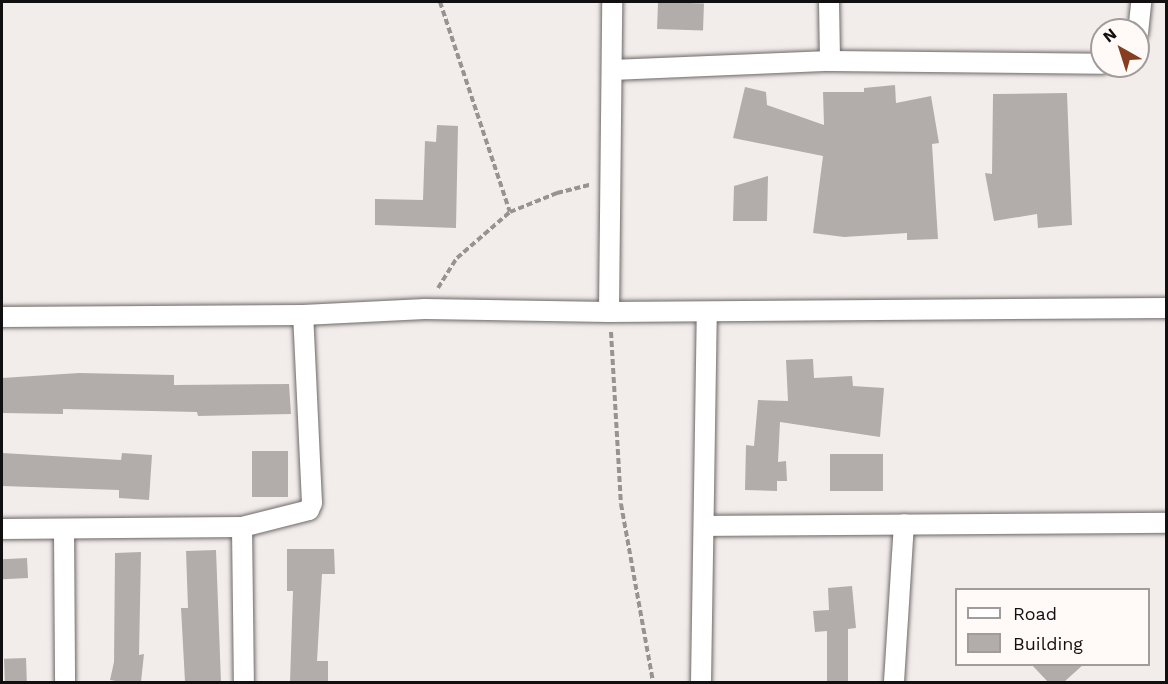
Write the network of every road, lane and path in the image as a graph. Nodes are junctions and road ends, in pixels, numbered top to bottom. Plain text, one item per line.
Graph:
1 (440, 2) edge
2 (612, 2) edge
3 (830, 2) edge
4 (1141, 2) edge
5 (1139, 18) edge
6 (830, 61) junction
7 (1090, 64) edge
8 (612, 70) junction
9 (611, 181) junction
10 (510, 212) junction
11 (1167, 308) edge
12 (425, 309) junction
13 (609, 312) junction
14 (707, 312) junction
15 (303, 315) junction
16 (2, 317) edge
17 (1167, 523) edge
18 (904, 524) junction
19 (704, 526) junction
20 (242, 527) junction
21 (2, 529) edge
22 (64, 529) junction
23 (65, 682) edge
24 (244, 682) edge
25 (653, 682) edge
26 (701, 682) edge
27 (894, 682) edge

1 - 10 path
2 - 8 street
3 - 6 street
4 - 5 street
6 - 7 street
6 - 8 street
8 - 9 street
9 - 10 path
9 - 13 street
10 - 12 path
11 - 14 street
12 - 13 street
12 - 15 street
13 - 14 street
13 - 25 path
14 - 19 street
15 - 16 street
15 - 20 street
17 - 18 street
18 - 19 street
18 - 27 street
19 - 26 street
20 - 22 street
20 - 24 street
21 - 22 street
22 - 23 street

